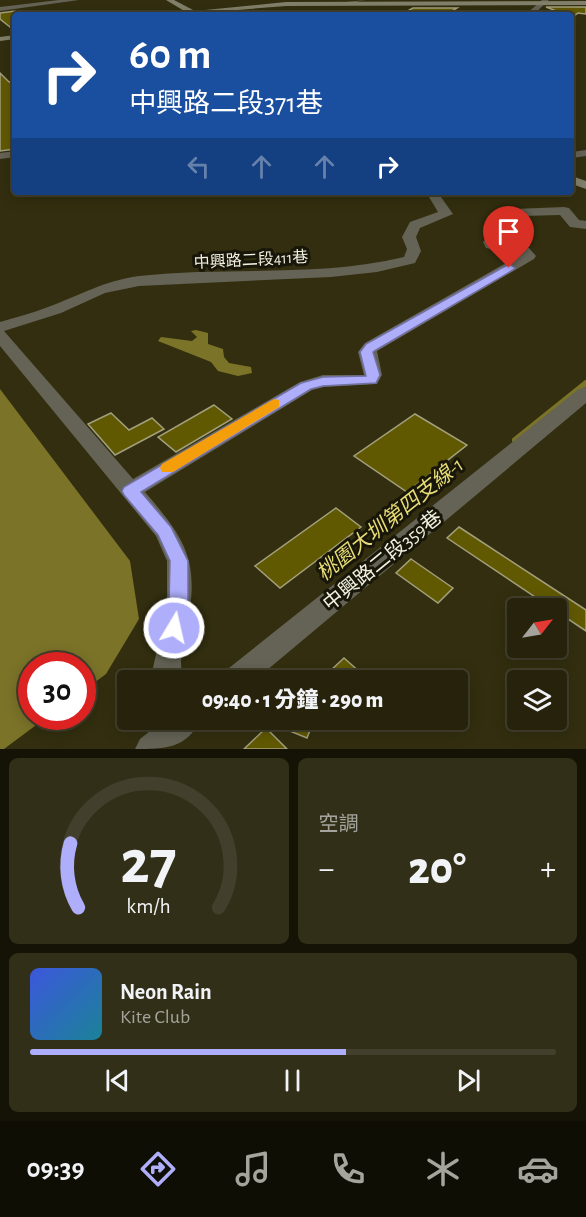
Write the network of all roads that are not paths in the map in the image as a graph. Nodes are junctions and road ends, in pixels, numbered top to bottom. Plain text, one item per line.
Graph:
1 (76, 0) edge
2 (170, 0) edge
3 (180, 0) edge
4 (363, 0) edge
5 (339, 3) junction
6 (543, 3) edge
7 (586, 4) edge
8 (0, 9) edge
9 (197, 12) edge
10 (198, 12) edge
11 (214, 12) edge
12 (223, 12) edge
13 (435, 195) edge
14 (586, 225) edge
15 (0, 327) edge
16 (0, 335) edge
17 (586, 393) edge
18 (130, 491) junction
19 (165, 670) edge
20 (247, 670) edge
21 (174, 730) edge
22 (150, 749) edge

1 - 8 street
2 - 9 main road
3 - 10 main road
4 - 5 street
5 - 6 main road
5 - 11 main road
6 - 7 main road
6 - 12 main road
13 - 15 street, 中興路二段411巷
14 - 18 street
16 - 18 street
17 - 20 street, 中興路二段359巷
18 - 19 street
21 - 22 street

